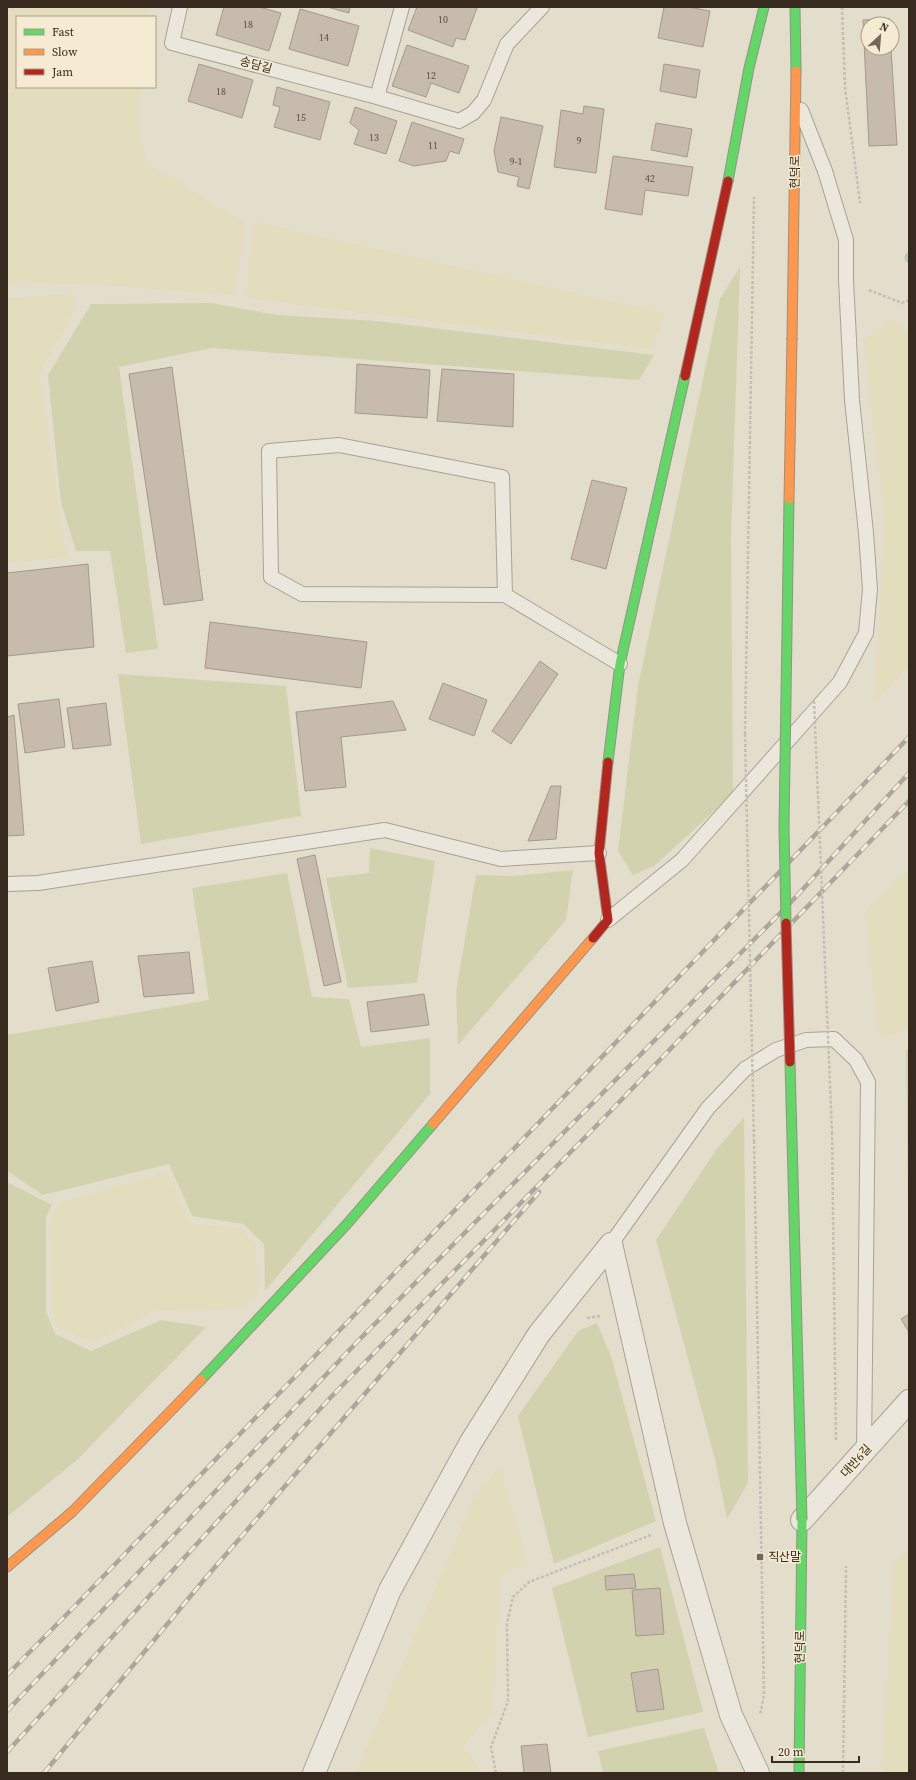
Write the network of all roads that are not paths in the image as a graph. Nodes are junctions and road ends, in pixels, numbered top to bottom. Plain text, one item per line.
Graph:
1 (180, 7) edge
2 (402, 7) edge
3 (542, 7) edge
4 (764, 7) edge
5 (795, 7) edge
6 (377, 97) junction
7 (797, 99) junction
8 (505, 595) junction
9 (620, 664) junction
10 (599, 852) junction
11 (7, 884) edge
12 (608, 920) junction
13 (611, 1244) junction
14 (909, 1401) edge
15 (864, 1453) junction
16 (802, 1520) junction
17 (7, 1567) edge
18 (314, 1773) edge
19 (758, 1773) edge
20 (799, 1773) edge

1 - 6 lane, 송담길
2 - 6 lane
3 - 6 lane, 송담길
4 - 9 street
5 - 7 street, 현덕로
7 - 12 lane
7 - 16 street, 현덕로, bridge
8 - 8 lane
8 - 9 lane
9 - 10 street
10 - 11 lane
10 - 12 street
12 - 17 street
13 - 15 lane
13 - 18 street
13 - 19 street
14 - 15 street, 대반6길
15 - 16 street, 대반6길
16 - 20 street, 현덕로

